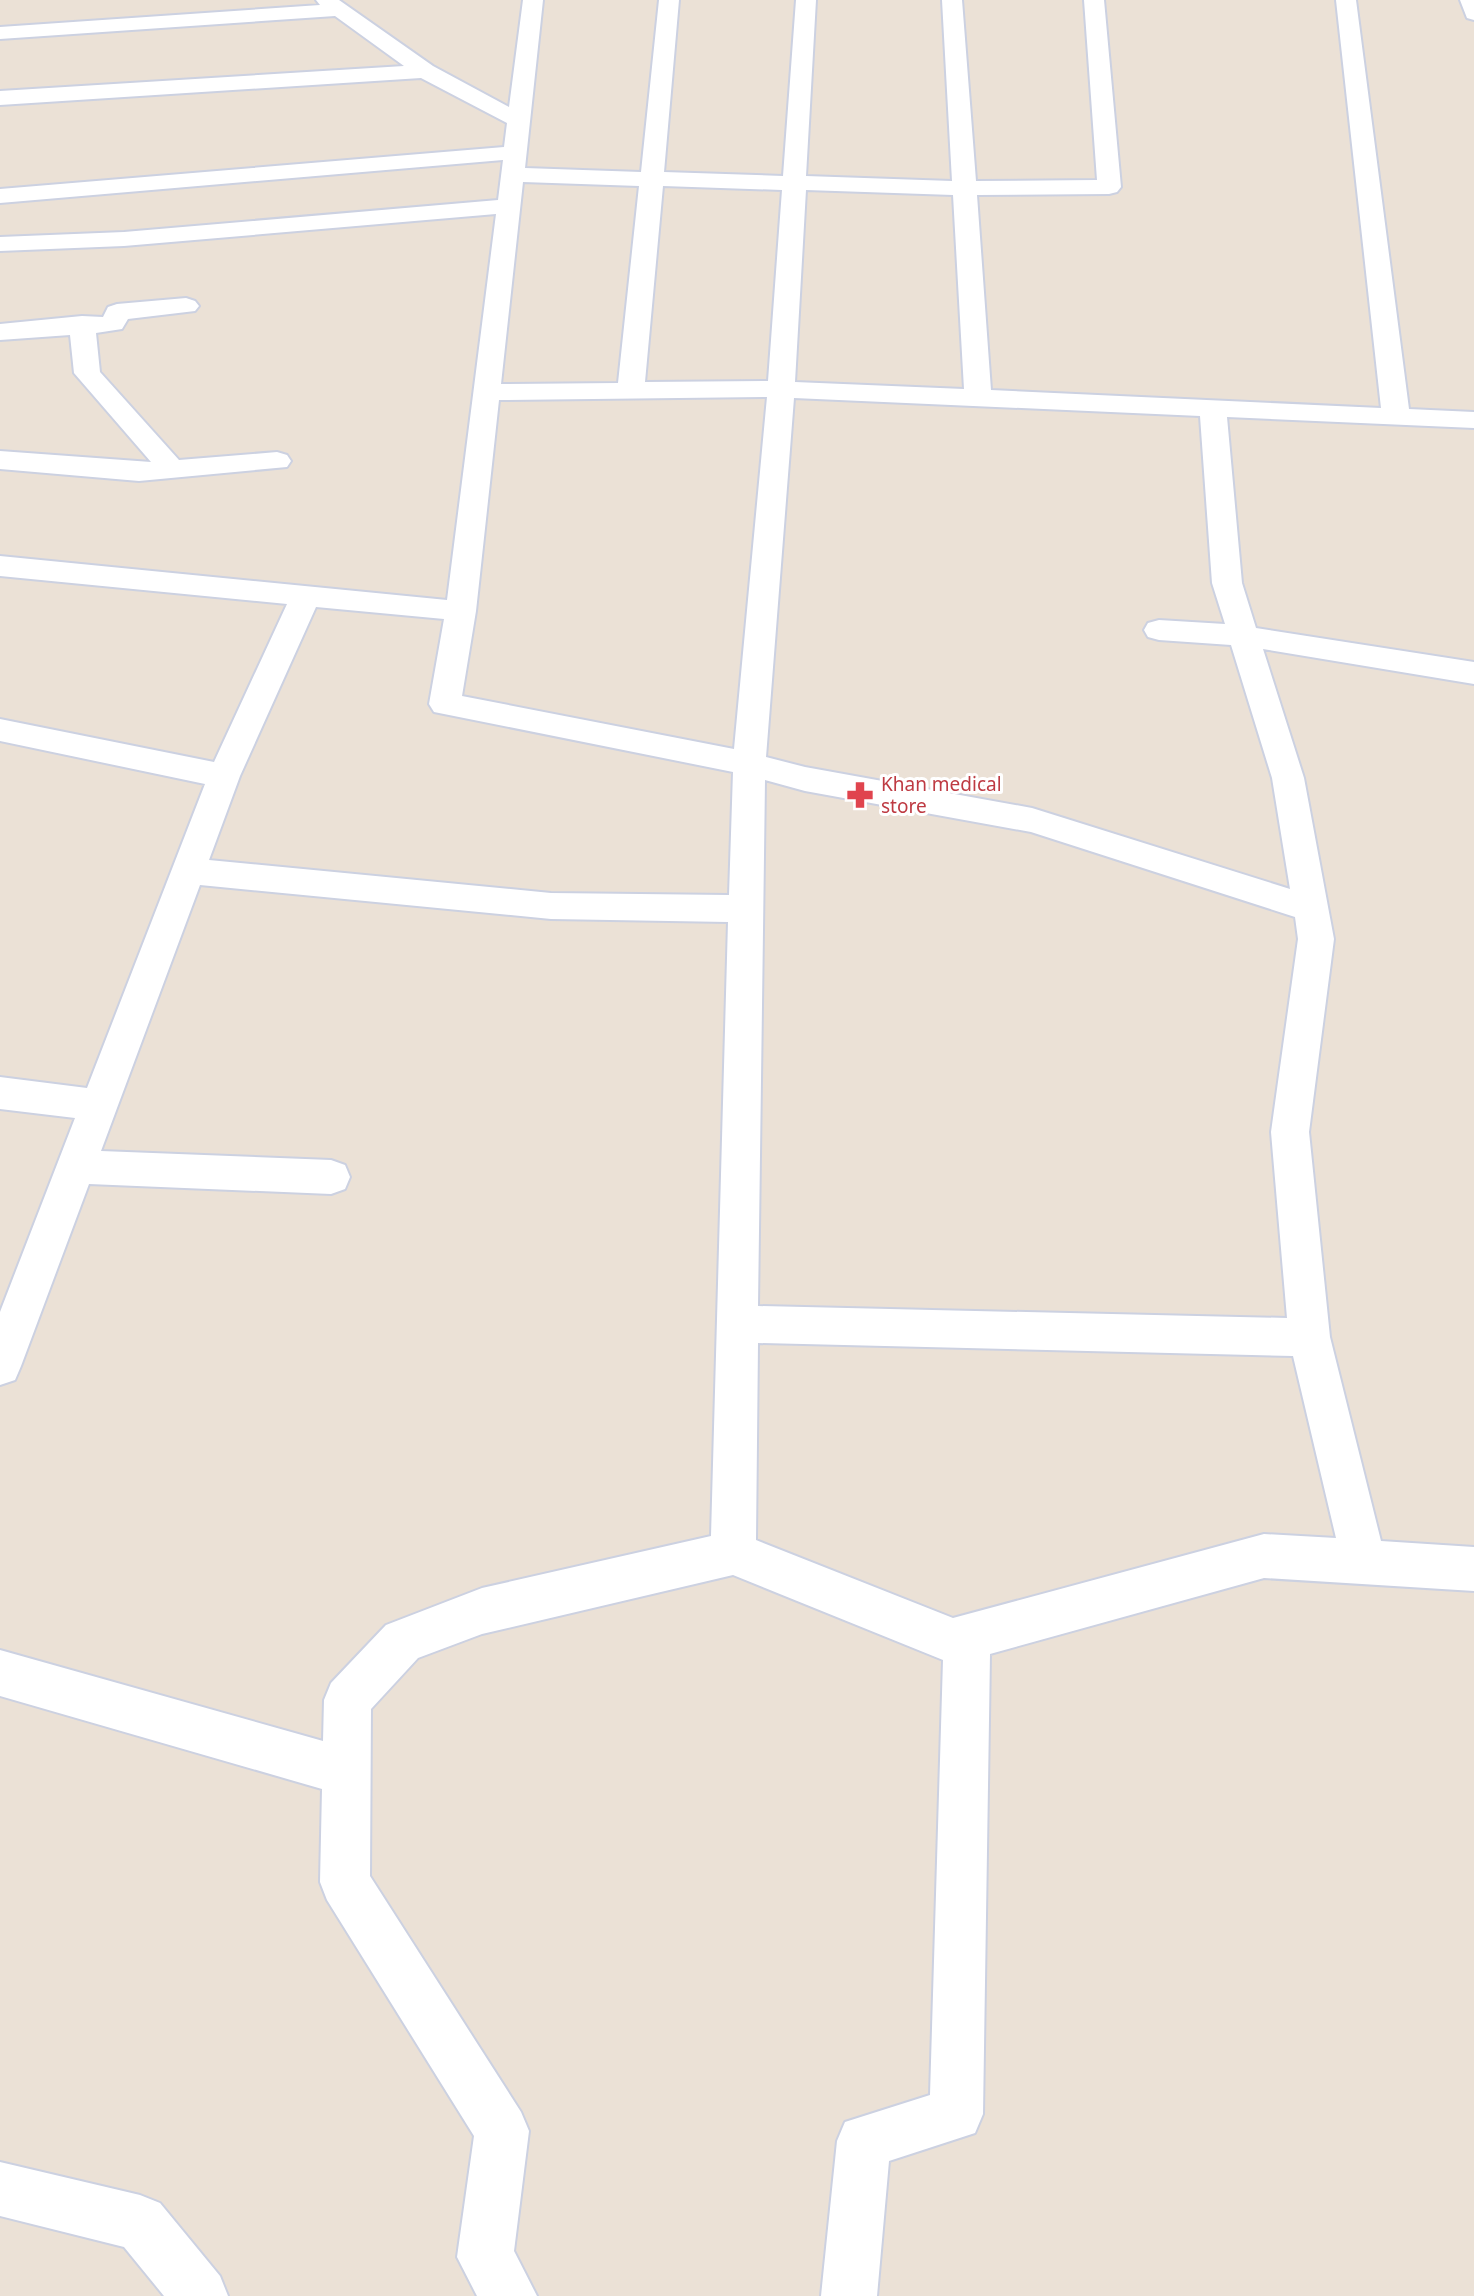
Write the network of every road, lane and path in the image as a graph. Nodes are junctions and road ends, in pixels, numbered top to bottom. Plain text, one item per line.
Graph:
1 (533, 0) edge
2 (669, 0) edge
3 (806, 0) edge
4 (952, 0) edge
5 (1094, 0) edge
6 (1346, 0) edge
7 (1470, 0) edge
8 (332, 5) edge
9 (1474, 14) edge
10 (0, 33) edge
11 (425, 71) junction
12 (0, 98) edge
13 (518, 120) junction
14 (515, 164) junction
15 (652, 179) junction
16 (795, 183) junction
17 (965, 188) junction
18 (0, 196) edge
19 (509, 206) junction
20 (0, 244) edge
21 (186, 306) dead end
22 (82, 324) junction
23 (0, 332) edge
24 (781, 389) junction
25 (631, 390) junction
26 (487, 392) junction
27 (978, 398) junction
28 (1213, 408) junction
29 (1396, 417) junction
30 (1474, 420) edge
31 (0, 460) edge
32 (277, 461) dead end
33 (172, 469) junction
34 (0, 566) edge
35 (305, 597) junction
36 (461, 611) junction
37 (1159, 630) dead end
38 (1244, 636) junction
39 (1474, 673) edge
40 (0, 730) edge
41 (749, 764) junction
42 (224, 776) junction
43 (188, 871) junction
44 (747, 909) junction
45 (1311, 909) junction
46 (0, 1093) edge
47 (99, 1105) junction
48 (76, 1167) junction
49 (331, 1177) dead end
50 (738, 1325) junction
51 (1310, 1337) junction
52 (0, 1366) edge
53 (733, 1553) junction
54 (1364, 1563) junction
55 (1474, 1569) edge
56 (967, 1637) junction
57 (0, 1673) edge
58 (347, 1772) junction
59 (0, 2189) edge
60 (200, 2296) edge
61 (509, 2296) edge
62 (849, 2296) edge

1 - 13 street
2 - 15 street
3 - 16 street
4 - 17 street
5 - 17 street
6 - 29 street
7 - 9 street
8 - 10 street
8 - 11 street
11 - 12 street
11 - 13 street
13 - 14 street
14 - 15 street
14 - 18 street
14 - 19 street
15 - 16 street
15 - 25 street
16 - 17 street
16 - 24 street
17 - 27 street
19 - 20 street
19 - 26 street
21 - 22 street
22 - 23 street
22 - 33 street
24 - 25 street
24 - 27 street
24 - 41 street
25 - 26 street
26 - 36 street
27 - 28 street
28 - 29 street
28 - 38 street
29 - 30 street
31 - 33 street
32 - 33 street
34 - 35 street
35 - 36 street
35 - 42 street
36 - 41 street
37 - 38 street
38 - 39 street
38 - 45 street
40 - 42 street
41 - 44 street
41 - 45 street
42 - 43 street
43 - 44 street
43 - 47 street
44 - 50 street
45 - 51 street
46 - 47 street
47 - 48 street
48 - 49 street
48 - 52 street
50 - 51 street
50 - 53 street
51 - 54 street
53 - 56 street
53 - 58 street
54 - 55 street
54 - 56 street
56 - 62 street
57 - 58 street
58 - 61 street
59 - 60 street

